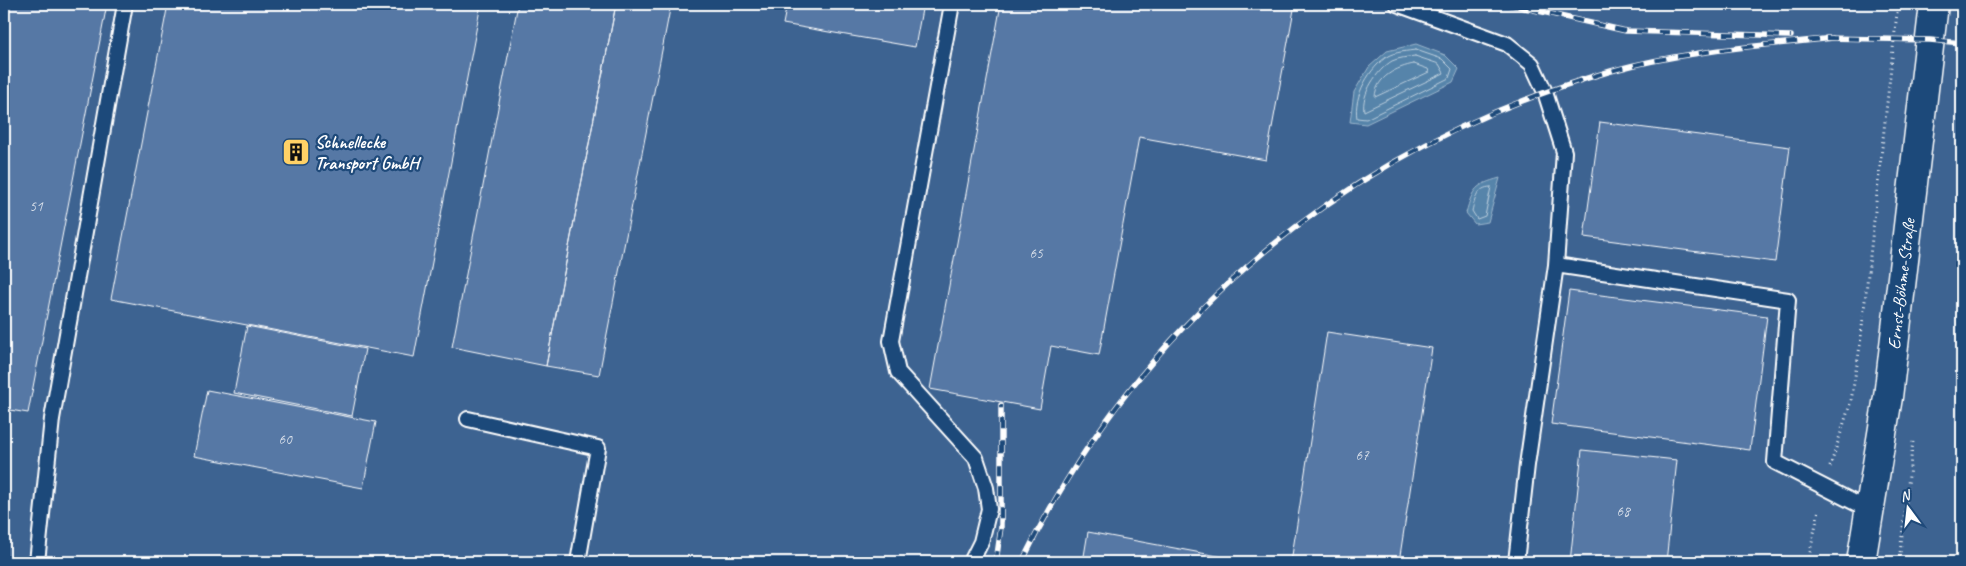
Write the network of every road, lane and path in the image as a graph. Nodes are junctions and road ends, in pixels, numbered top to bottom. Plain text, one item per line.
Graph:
1 (125, 4) edge
2 (952, 4) edge
3 (1397, 4) edge
4 (1898, 4) edge
5 (1934, 4) edge
6 (1556, 265) junction
7 (468, 419) dead end
8 (1824, 487) junction
9 (1869, 510) junction
10 (37, 562) edge
11 (578, 562) edge
12 (971, 562) edge
13 (1516, 562) edge
14 (1808, 562) edge
15 (1861, 562) edge

1 - 10 lane
2 - 12 lane
3 - 6 lane
4 - 8 path
5 - 9 street, Ernst-Böhme-Straße
6 - 8 lane
6 - 13 lane
7 - 11 lane
8 - 9 lane
8 - 14 path
9 - 15 street, Ernst-Böhme-Straße

